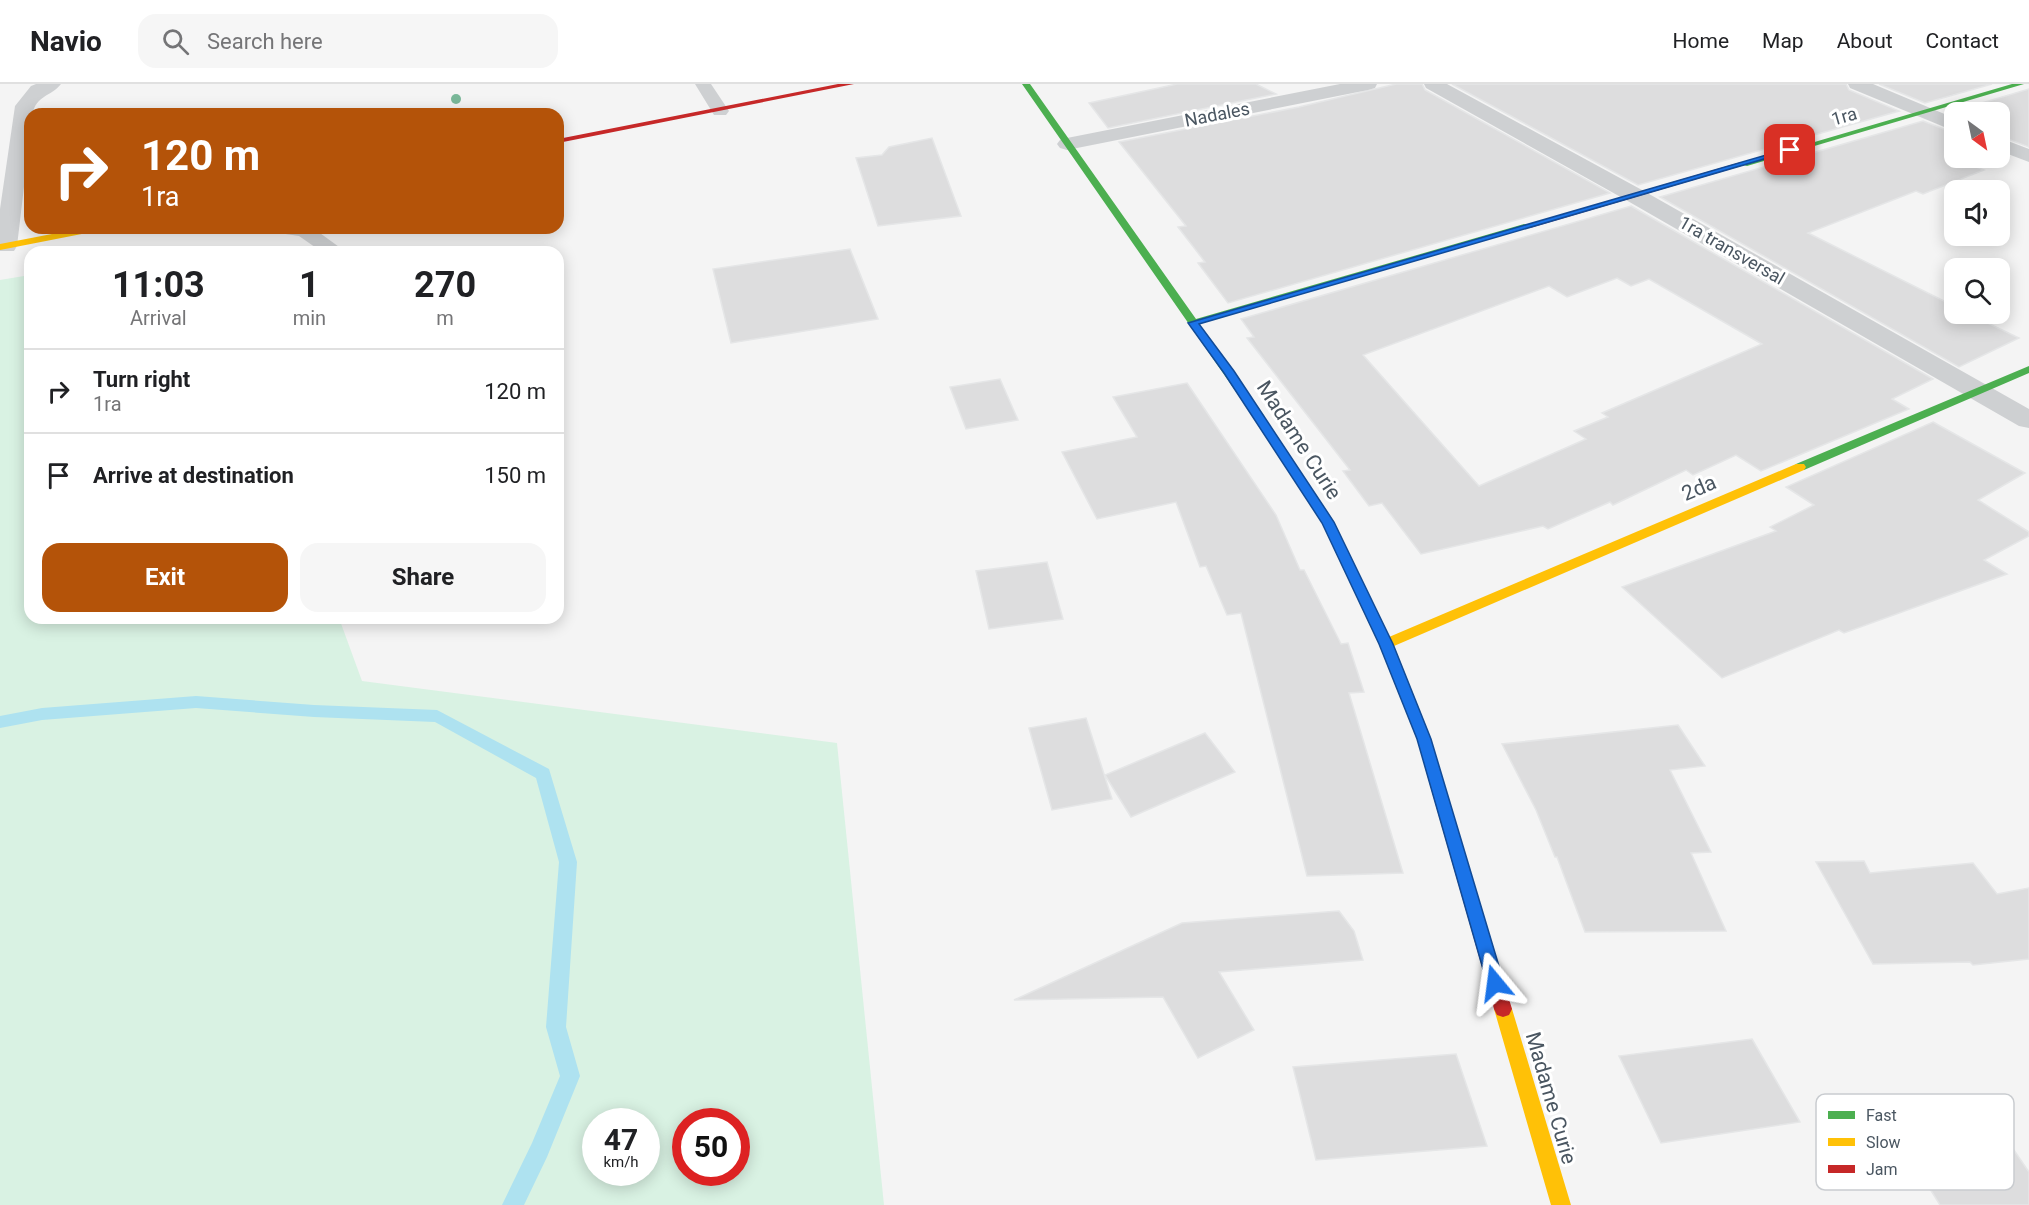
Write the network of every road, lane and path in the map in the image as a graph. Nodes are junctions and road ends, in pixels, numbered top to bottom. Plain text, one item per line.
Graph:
1 (52, 84) edge
2 (703, 84) edge
3 (849, 84) edge
4 (1026, 84) edge
5 (1368, 84) edge
6 (1433, 84) edge
7 (1857, 84) edge
8 (2020, 84) edge
9 (720, 111) junction
10 (1924, 112) junction
11 (1944, 121) edge
12 (564, 140) edge
13 (1067, 144) junction
14 (2010, 148) edge
15 (2029, 156) edge
16 (1634, 195) junction
17 (66, 234) edge
18 (309, 234) edge
19 (3, 246) edge
20 (327, 246) edge
21 (1193, 323) junction
22 (2029, 369) edge
23 (1979, 390) junction
24 (2029, 420) edge
25 (1386, 644) junction
26 (1561, 1205) edge

1 - 19 street
2 - 9 lane
3 - 9 street
4 - 13 street, Madame Curie
5 - 13 street, Nadales
6 - 16 street, 1ra transversal
7 - 10 street
8 - 10 street, 1ra
9 - 12 street
10 - 11 street
10 - 16 street, 1ra
13 - 21 street, Madame Curie
14 - 15 street
16 - 21 street, 1ra
16 - 23 street, 1ra transversal
17 - 19 street
18 - 20 lane
21 - 25 street, Madame Curie
22 - 23 street, 2da
23 - 24 street, 1ra transversal
23 - 25 street, 2da
25 - 26 street, Madame Curie

